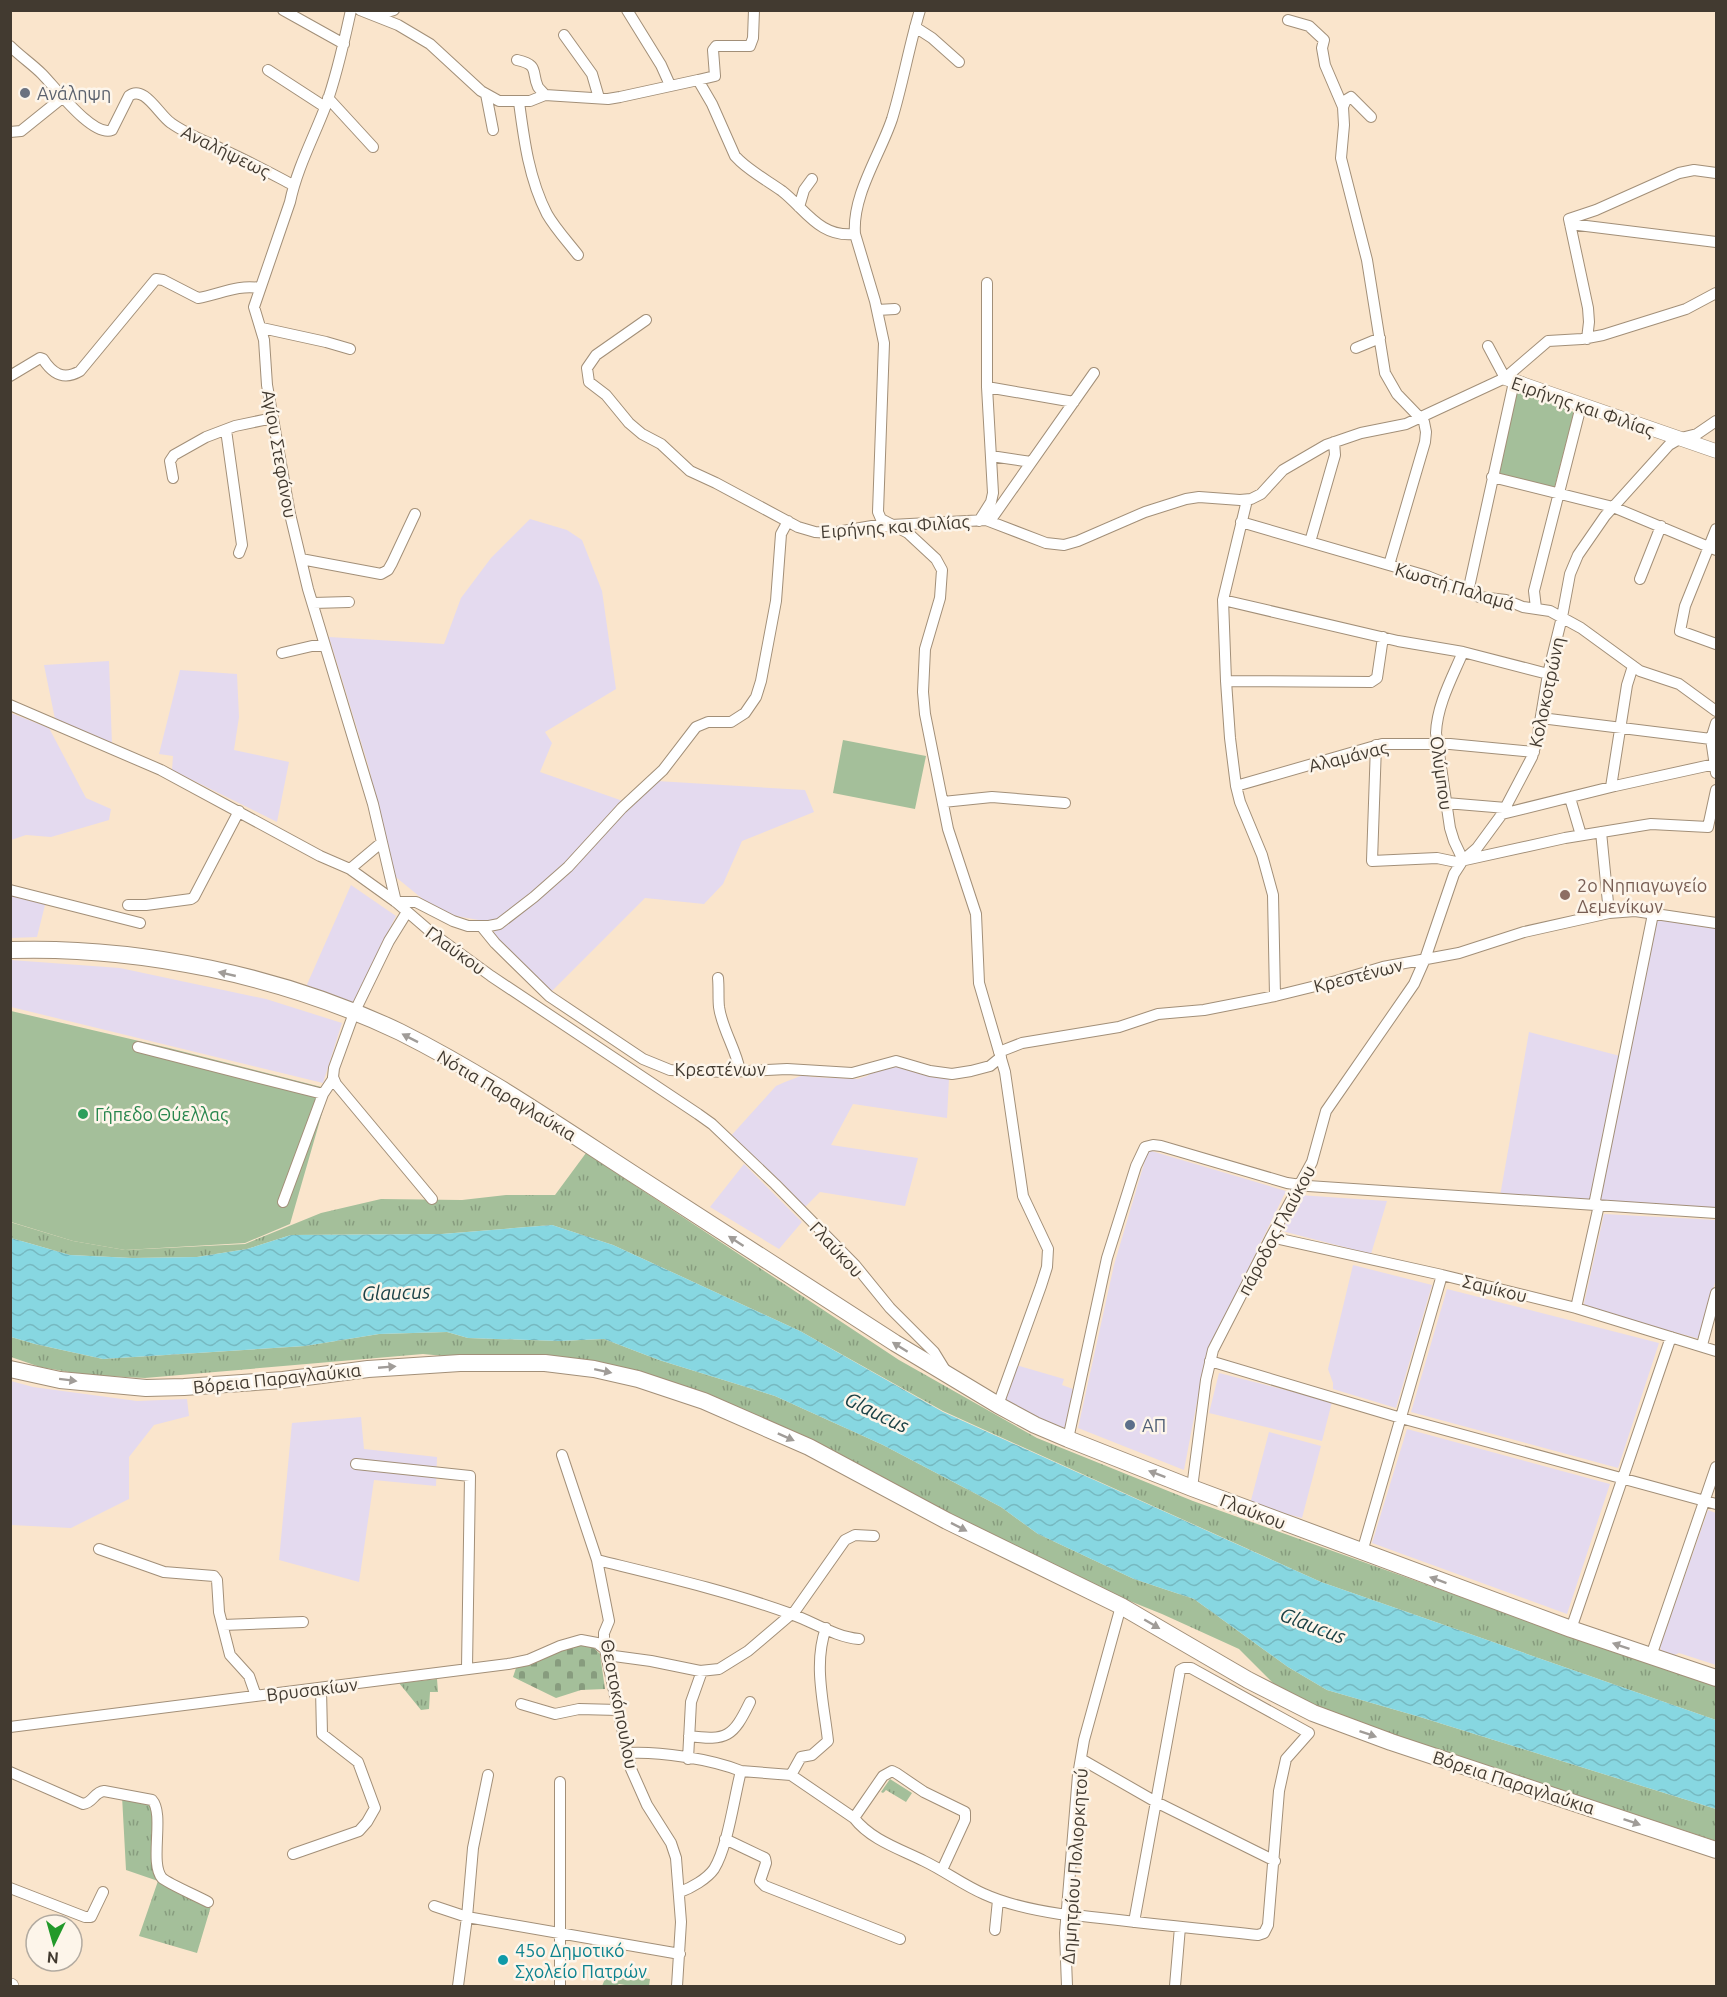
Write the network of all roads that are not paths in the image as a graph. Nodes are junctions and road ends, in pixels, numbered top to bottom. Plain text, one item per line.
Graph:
1 (283, 10) edge
2 (351, 10) edge
3 (360, 10) edge
4 (394, 10) edge
5 (627, 10) edge
6 (754, 10) edge
7 (921, 10) edge
8 (379, 17) junction
9 (1288, 20) dead end
10 (915, 27) junction
11 (564, 35) dead end
12 (344, 44) junction
13 (10, 46) edge
14 (517, 60) dead end
15 (959, 62) dead end
16 (268, 70) dead end
17 (698, 80) junction
18 (670, 85) junction
19 (486, 94) junction
20 (545, 95) junction
21 (62, 98) junction
22 (599, 98) junction
23 (519, 102) junction
24 (326, 103) junction
25 (1343, 107) junction
26 (1371, 117) dead end
27 (493, 130) dead end
28 (10, 132) edge
29 (373, 147) dead end
30 (1716, 173) edge
31 (812, 179) dead end
32 (293, 185) junction
33 (799, 207) junction
34 (1570, 222) junction
35 (855, 234) junction
36 (1716, 242) edge
37 (578, 255) dead end
38 (987, 283) dead end
39 (260, 288) junction
40 (1716, 293) edge
41 (877, 309) junction
42 (895, 309) dead end
43 (646, 320) dead end
44 (262, 328) junction
45 (1380, 338) junction
46 (1587, 339) junction
47 (1488, 346) dead end
48 (1356, 348) dead end
49 (350, 350) dead end
50 (1094, 373) dead end
51 (10, 376) edge
52 (1509, 380) junction
53 (987, 387) junction
54 (1074, 402) junction
55 (1581, 406) junction
56 (273, 418) junction
57 (1420, 419) junction
58 (1716, 421) edge
59 (226, 430) junction
60 (1681, 438) junction
61 (1334, 442) junction
62 (1716, 451) edge
63 (991, 456) junction
64 (1031, 462) junction
65 (1492, 477) junction
66 (173, 478) dead end
67 (1558, 494) junction
68 (1247, 500) junction
69 (1612, 507) junction
70 (415, 514) dead end
71 (788, 521) junction
72 (985, 521) junction
73 (1241, 522) junction
74 (893, 525) junction
75 (1661, 526) junction
76 (1716, 529) edge
77 (1310, 542) junction
78 (1713, 549) edge
79 (239, 553) dead end
80 (301, 559) junction
81 (1389, 565) junction
82 (1640, 579) dead end
83 (1468, 592) junction
84 (1223, 600) junction
85 (349, 602) dead end
86 (313, 603) junction
87 (1536, 608) junction
88 (1562, 617) junction
89 (1383, 637) junction
90 (1716, 644) edge
91 (325, 646) junction
92 (1463, 652) junction
93 (282, 653) dead end
94 (1633, 666) junction
95 (1548, 674) junction
96 (1226, 681) junction
97 (10, 705) edge
98 (1716, 711) edge
99 (1540, 718) junction
100 (1716, 723) edge
101 (1620, 728) junction
102 (1711, 739) junction
103 (1437, 744) junction
104 (1376, 745) junction
105 (1534, 752) junction
106 (1716, 768) edge
107 (1236, 786) junction
108 (1611, 787) junction
109 (1716, 790) edge
110 (1570, 798) junction
111 (943, 802) junction
112 (1065, 802) dead end
113 (1446, 803) junction
114 (238, 811) junction
115 (1504, 811) junction
116 (1601, 832) junction
117 (1581, 835) junction
118 (381, 843) junction
119 (1463, 860) junction
120 (350, 869) junction
121 (10, 890) edge
122 (396, 902) junction
123 (128, 905) dead end
124 (407, 912) junction
125 (1609, 913) junction
126 (1653, 914) junction
127 (140, 923) dead end
128 (1716, 923) edge
129 (482, 927) junction
130 (10, 950) edge
131 (1425, 959) junction
132 (718, 978) dead end
133 (1275, 996) junction
134 (354, 1013) junction
135 (138, 1047) dead end
136 (1000, 1054) junction
137 (740, 1071) junction
138 (333, 1079) junction
139 (323, 1094) junction
140 (1299, 1185) junction
141 (432, 1199) dead end
142 (283, 1202) dead end
143 (1596, 1205) junction
144 (1716, 1213) edge
145 (1271, 1236) junction
146 (1442, 1275) junction
147 (1716, 1293) edge
148 (1576, 1308) junction
149 (1671, 1337) junction
150 (1702, 1345) junction
151 (1716, 1351) edge
152 (1210, 1361) junction
153 (10, 1368) edge
154 (950, 1377) junction
155 (998, 1405) junction
156 (1401, 1418) junction
157 (1068, 1440) junction
158 (562, 1455) dead end
159 (356, 1464) dead end
160 (1716, 1467) edge
161 (1623, 1478) junction
162 (1192, 1488) junction
163 (1705, 1501) junction
164 (1716, 1504) edge
165 (874, 1536) dead end
166 (99, 1549) dead end
167 (1362, 1552) junction
168 (597, 1560) junction
169 (1121, 1606) junction
170 (792, 1614) junction
171 (303, 1622) dead end
172 (223, 1625) junction
173 (826, 1628) junction
174 (1571, 1629) junction
175 (859, 1639) dead end
176 (606, 1651) junction
177 (1651, 1656) junction
178 (467, 1668) junction
179 (702, 1671) junction
180 (1716, 1678) edge
181 (321, 1689) junction
182 (256, 1696) junction
183 (750, 1702) dead end
184 (521, 1704) dead end
185 (618, 1710) junction
186 (10, 1727) edge
187 (689, 1736) junction
188 (627, 1753) junction
189 (688, 1759) junction
190 (1081, 1759) junction
191 (741, 1771) junction
192 (10, 1772) edge
193 (488, 1775) dead end
194 (791, 1775) junction
195 (560, 1782) dead end
196 (1156, 1802) junction
197 (854, 1818) junction
198 (725, 1839) junction
199 (1716, 1850) edge
200 (293, 1854) dead end
201 (1275, 1861) junction
202 (942, 1870) junction
203 (10, 1888) edge
204 (103, 1892) dead end
205 (680, 1892) junction
206 (998, 1900) junction
207 (208, 1902) dead end
208 (434, 1906) dead end
209 (1067, 1914) junction
210 (467, 1917) junction
211 (1134, 1922) junction
212 (1180, 1927) junction
213 (995, 1930) dead end
214 (559, 1933) junction
215 (900, 1939) dead end
216 (680, 1954) junction
217 (458, 1986) edge
218 (560, 1986) edge
219 (677, 1986) edge
220 (1066, 1986) edge
221 (1175, 1986) edge

1 - 12 street
2 - 12 street, Αγίου Στεφάνου
3 - 8 street
4 - 8 street
5 - 18 street
6 - 17 street
7 - 10 street
8 - 19 street
9 - 25 street
10 - 15 street
10 - 35 street
11 - 22 street
12 - 24 street, Αγίου Στεφάνου
13 - 21 street, Αναλήψεως
14 - 20 street
16 - 24 street
17 - 18 street
17 - 33 street
18 - 22 street
19 - 23 street
19 - 27 street
20 - 22 street
20 - 23 street
21 - 28 street
21 - 32 street, Αναλήψεως
23 - 37 street
24 - 29 street
24 - 32 street, Αγίου Στεφάνου
25 - 26 street
25 - 45 street
30 - 34 street
31 - 33 street
32 - 39 street, Αγίου Στεφάνου
33 - 35 street
34 - 36 street
34 - 46 street
35 - 41 street
38 - 53 street
39 - 44 street, Αγίου Στεφάνου
39 - 51 street
40 - 46 street
41 - 42 street
41 - 74 street
43 - 71 street, Ειρήνης και Φιλίας
44 - 49 street
44 - 56 street, Αγίου Στεφάνου
45 - 48 street
45 - 57 street
46 - 52 street
47 - 52 street
50 - 54 street
52 - 55 street, Ειρήνης και Φιλίας
52 - 57 street, Ειρήνης και Φιλίας
52 - 65 street
53 - 54 street
53 - 63 street
54 - 64 street
55 - 60 street, Ειρήνης και Φιλίας
55 - 67 street
56 - 59 street
56 - 80 street, Αγίου Στεφάνου
57 - 61 street, Ειρήνης και Φιλίας
57 - 81 street
58 - 60 street, Κολοκοτρώνη
59 - 66 street
59 - 79 street
60 - 62 street, Ειρήνης και Φιλίας
60 - 69 street, Κολοκοτρώνη
61 - 68 street, Ειρήνης και Φιλίας
61 - 77 street
63 - 64 street
63 - 72 street
64 - 72 street
65 - 67 street
65 - 83 street
67 - 69 street
67 - 87 street
68 - 72 street, Ειρήνης και Φιλίας
68 - 73 street
69 - 75 street
69 - 88 street, Κολοκοτρώνη
70 - 80 street
71 - 74 street, Ειρήνης και Φιλίας
71 - 129 street
72 - 74 street, Ειρήνης και Φιλίας
73 - 77 street, Κωστή Παλαμά
73 - 84 street
74 - 111 street
75 - 78 street
75 - 82 street
76 - 78 street
77 - 81 street, Κωστή Παλαμά
78 - 90 street
80 - 86 street, Αγίου Στεφάνου
81 - 83 street, Κωστή Παλαμά
83 - 87 street, Κωστή Παλαμά
84 - 89 street
84 - 96 street
85 - 86 street
86 - 91 street, Αγίου Στεφάνου
87 - 88 street, Κωστή Παλαμά
88 - 94 street, Κωστή Παλαμά
88 - 95 street, Κολοκοτρώνη
89 - 92 street
89 - 96 street
91 - 93 street
91 - 118 street, Αγίου Στεφάνου
92 - 95 street
92 - 103 street, Ολύμπου
94 - 98 street, Κωστή Παλαμά
94 - 101 street
95 - 99 street, Κολοκοτρώνη
96 - 107 street
97 - 114 street, Γλαύκου
99 - 101 street
99 - 105 street, Κολοκοτρώνη
100 - 102 street
101 - 102 street
101 - 108 street
102 - 106 street
103 - 104 street, Αλαμάνας
103 - 105 street, Αλαμάνας
103 - 113 street, Ολύμπου
104 - 107 street, Αλαμάνας
104 - 119 street
105 - 115 street, Κολοκοτρώνη
106 - 108 street
107 - 133 street
108 - 110 street
109 - 116 street
110 - 115 street
110 - 117 street
111 - 112 street
111 - 136 street
113 - 115 street
113 - 119 street, Ολύμπου
114 - 120 street, Γλαύκου
114 - 123 street
115 - 119 street, Κολοκοτρώνη
116 - 117 street
116 - 125 street
117 - 119 street
118 - 120 street
118 - 122 street, Αγίου Στεφάνου
119 - 131 street, Κολοκοτρώνη
120 - 122 street, Γλαύκου
121 - 127 street
122 - 124 street, Γλαύκου
122 - 129 street
124 - 134 street
124 - 154 street, Γλαύκου
125 - 126 street, Κρεστένων
125 - 131 street, Κρεστένων
126 - 128 street, Κρεστένων
126 - 143 street
129 - 137 street, Κρεστένων
134 -> 130 main road, Νότια Παραγλαύκια
131 - 133 street, Κρεστένων
131 - 140 street, πάροδος Γλαύκου
132 - 137 street
133 - 136 street, Κρεστένων
134 - 138 street
154 -> 134 main road, Νότια Παραγλαύκια
135 - 139 street
136 - 137 street, Κρεστένων
136 - 155 street
138 - 139 street
138 - 141 street
139 - 142 street
140 - 143 street
140 - 145 street, πάροδος Γλαύκου
140 - 157 street
143 - 144 street
143 - 148 street
145 - 146 street, Σαμίκου
145 - 152 street, πάροδος Γλαύκου
146 - 148 street, Σαμίκου
146 - 156 street
147 - 150 street
148 - 149 street, Σαμίκου
149 - 150 street, Σαμίκου
149 - 161 street
150 - 151 street, Σαμίκου
152 - 156 street
152 - 162 street, πάροδος Γλαύκου
153 -> 169 main road, Βόρεια Παραγλαύκια
154 - 155 main road, Γλαύκου
155 - 157 main road, Γλαύκου
156 - 161 street
156 - 167 street
162 -> 157 main road, Γλαύκου
158 - 168 street, Θεοτοκόπουλου
159 - 178 street
160 - 163 street
161 - 163 street
161 - 174 street
162 - 167 main road, Γλαύκου
163 - 164 street
163 - 177 street
165 - 170 street
166 - 172 street
174 -> 167 main road, Γλαύκου
168 - 170 street
168 - 176 street, Θεοτοκόπουλου
169 - 190 street, Δημητρίου Πολιορκητού
169 -> 199 main road, Βόρεια Παραγλαύκια
170 - 173 street
170 - 179 street
171 - 172 street
172 - 182 street
173 - 175 street
173 - 194 street
177 -> 174 main road, Γλαύκου
176 - 178 street, Βρυσακίων
176 - 179 street, Βρυσακίων
176 - 185 street, Θεοτοκόπουλου
177 - 180 main road, Γλαύκου
178 - 181 street, Βρυσακίων
179 - 187 street
181 - 182 street, Βρυσακίων
181 - 200 street
182 - 186 street, Βρυσακίων
183 - 187 street
184 - 185 street
185 - 188 street, Θεοτοκόπουλου
187 - 189 street
188 - 189 street
188 - 205 street, Θεοτοκόπουλου
189 - 191 street
190 - 196 street
190 - 209 street, Δημητρίου Πολιορκητού
191 - 194 street
191 - 198 street
192 - 207 street
193 - 210 street
194 - 197 street
195 - 214 street
196 - 201 street
196 - 201 street
196 - 211 street
197 - 202 street
197 - 202 street
198 - 205 street
198 - 215 street
201 - 212 street
202 - 206 street
203 - 204 street
205 - 216 street, Θεοτοκόπουλου
206 - 209 street
206 - 213 street
208 - 210 street
209 - 211 street
209 - 220 street, Δημητρίου Πολιορκητού
210 - 214 street
210 - 217 street
211 - 212 street
212 - 221 street
214 - 216 street
214 - 218 street
216 - 219 street, Θεοτοκόπουλου

